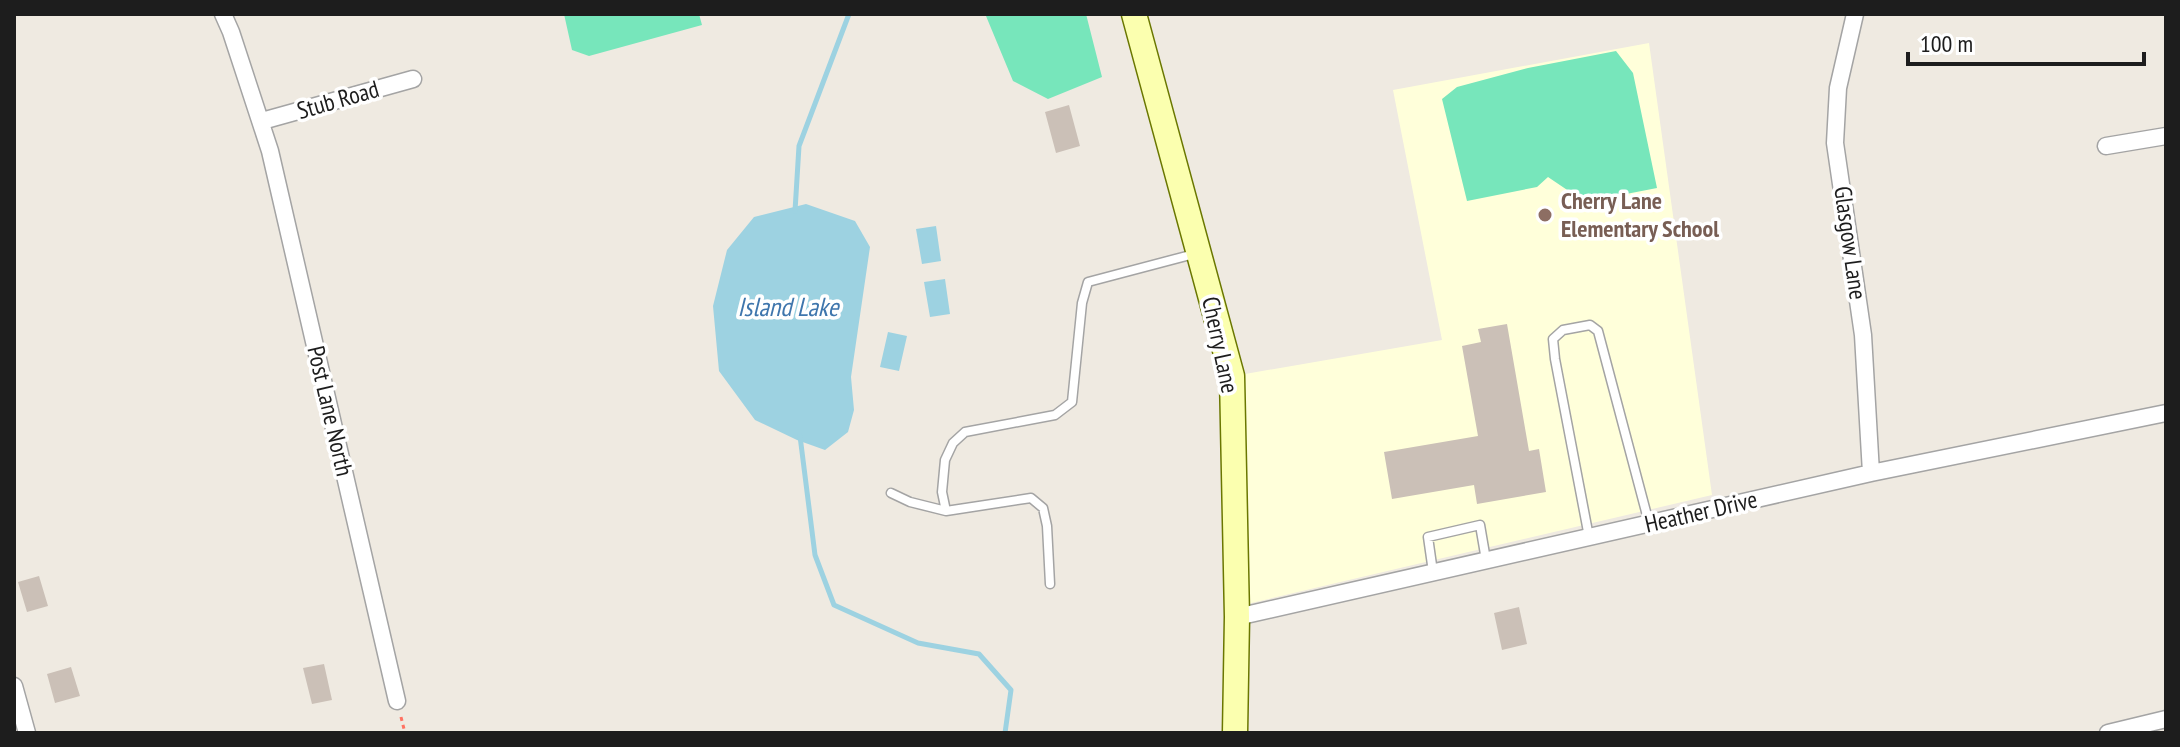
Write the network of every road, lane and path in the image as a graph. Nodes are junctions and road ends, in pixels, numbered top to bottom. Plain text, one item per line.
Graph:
1 (223, 14) edge
2 (1134, 14) edge
3 (1855, 14) edge
4 (413, 79) dead end
5 (262, 121) junction
6 (2166, 136) edge
7 (2106, 146) dead end
8 (1199, 253) junction
9 (2166, 413) edge
10 (1871, 473) junction
11 (891, 493) dead end
12 (946, 511) junction
13 (1649, 524) junction
14 (1589, 537) junction
15 (1486, 561) junction
16 (1433, 572) junction
17 (1050, 584) dead end
18 (1237, 617) junction
19 (14, 686) edge
20 (397, 701) dead end
21 (2166, 719) edge
22 (27, 733) edge
23 (1235, 733) edge
24 (2108, 733) edge

1 - 5 street, Post Lane North
2 - 8 street, Cherry Lane
3 - 10 street, Glasgow Lane
4 - 5 street, Stub Road
5 - 20 street, Post Lane North
6 - 7 street
8 - 12 lane
8 - 18 street, Cherry Lane
9 - 10 street, Heather Drive
10 - 13 street, Heather Drive
11 - 12 lane
12 - 17 lane
13 - 14 street, Heather Drive
13 - 14 lane
14 - 15 street, Heather Drive
15 - 16 street, Heather Drive
15 - 16 lane
16 - 18 street, Heather Drive
18 - 23 street, Cherry Lane
19 - 22 street
21 - 24 street

